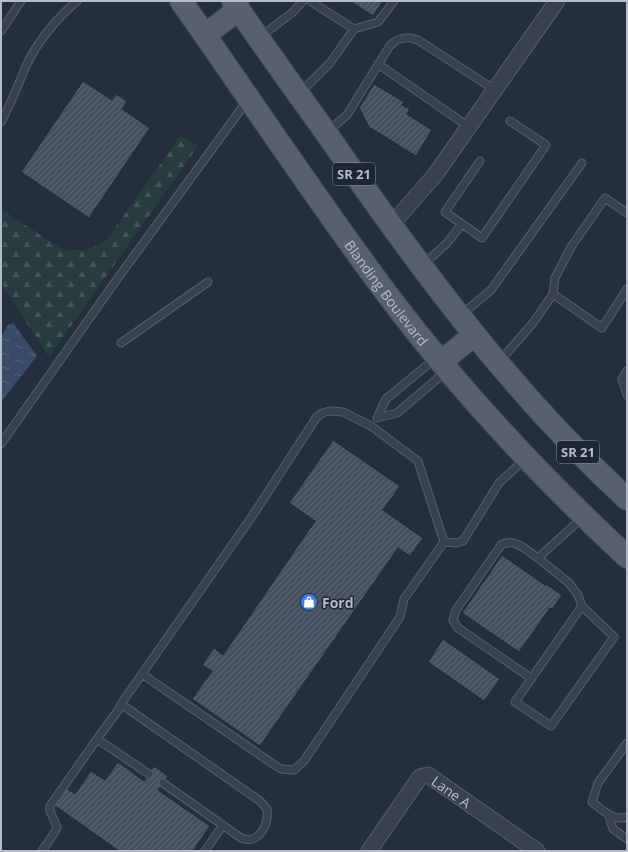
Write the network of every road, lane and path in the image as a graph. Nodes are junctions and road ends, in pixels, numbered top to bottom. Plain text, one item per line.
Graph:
1 (21, 1) edge
2 (77, 1) edge
3 (181, 1) edge
4 (303, 1) edge
5 (310, 1) edge
6 (394, 1) edge
7 (557, 1) edge
8 (236, 5) edge
9 (354, 29) junction
10 (1, 31) edge
11 (205, 34) junction
12 (259, 38) junction
13 (378, 64) junction
14 (495, 90) junction
15 (299, 95) junction
16 (249, 98) junction
17 (510, 121) dead end
18 (1, 122) edge
19 (469, 126) junction
20 (326, 133) junction
21 (480, 161) dead end
22 (582, 163) dead end
23 (627, 213) edge
24 (462, 224) junction
25 (391, 225) junction
26 (420, 266) junction
27 (208, 282) dead end
28 (627, 289) edge
29 (553, 294) junction
30 (459, 316) junction
31 (474, 335) junction
32 (121, 344) dead end
33 (441, 362) junction
34 (498, 363) junction
35 (627, 371) edge
36 (627, 395) edge
37 (377, 418) junction
38 (371, 426) junction
39 (1, 444) edge
40 (526, 458) junction
41 (627, 499) edge
42 (583, 516) junction
43 (444, 542) junction
44 (627, 557) edge
45 (538, 558) junction
46 (582, 606) junction
47 (142, 674) junction
48 (532, 678) junction
49 (121, 704) junction
50 (96, 739) junction
51 (627, 742) edge
52 (149, 774) dead end
53 (163, 783) dead end
54 (609, 816) junction
55 (627, 817) edge
56 (223, 825) junction
57 (627, 839) edge
58 (42, 851) edge
59 (205, 851) edge
60 (369, 851) edge
61 (537, 851) edge

1 - 10 lane
2 - 18 lane
3 - 11 main road, Blanding Boulevard / SR 21
4 - 12 lane
5 - 9 lane
6 - 9 lane
7 - 14 street
8 - 11 main road
8 - 12 main road, SR 21
9 - 15 lane
11 - 16 main road, Blanding Boulevard / SR 21
12 - 15 main road, SR 21
13 - 14 lane
13 - 19 lane
13 - 20 lane
14 - 19 street
15 - 20 main road, SR 21
16 - 33 main road, Blanding Boulevard / SR 21
16 - 39 lane
17 - 24 lane
19 - 25 street
20 - 25 main road, SR 21
21 - 24 lane
22 - 30 lane
23 - 29 lane
24 - 26 lane
25 - 26 main road, SR 21
26 - 30 main road, SR 21
27 - 32 lane
28 - 29 lane
29 - 34 lane
30 - 31 main road, SR 21
31 - 33 main road
31 - 34 main road, SR 21
33 - 37 lane
33 - 37 lane
33 - 40 main road, Blanding Boulevard / SR 21
34 - 41 main road, SR 21
35 - 36 lane
37 - 38 lane
38 - 43 lane
38 - 47 lane
40 - 42 main road, Blanding Boulevard / SR 21
40 - 43 lane
42 - 44 main road, Blanding Boulevard / SR 21
42 - 45 lane
43 - 47 lane
45 - 46 lane
45 - 48 lane
46 - 48 lane
46 - 48 lane
47 - 49 lane
49 - 50 lane
49 - 56 lane
50 - 52 lane
50 - 58 lane
51 - 54 lane
53 - 56 lane
54 - 55 lane
54 - 57 lane
56 - 59 lane
60 - 61 street, Lane A

